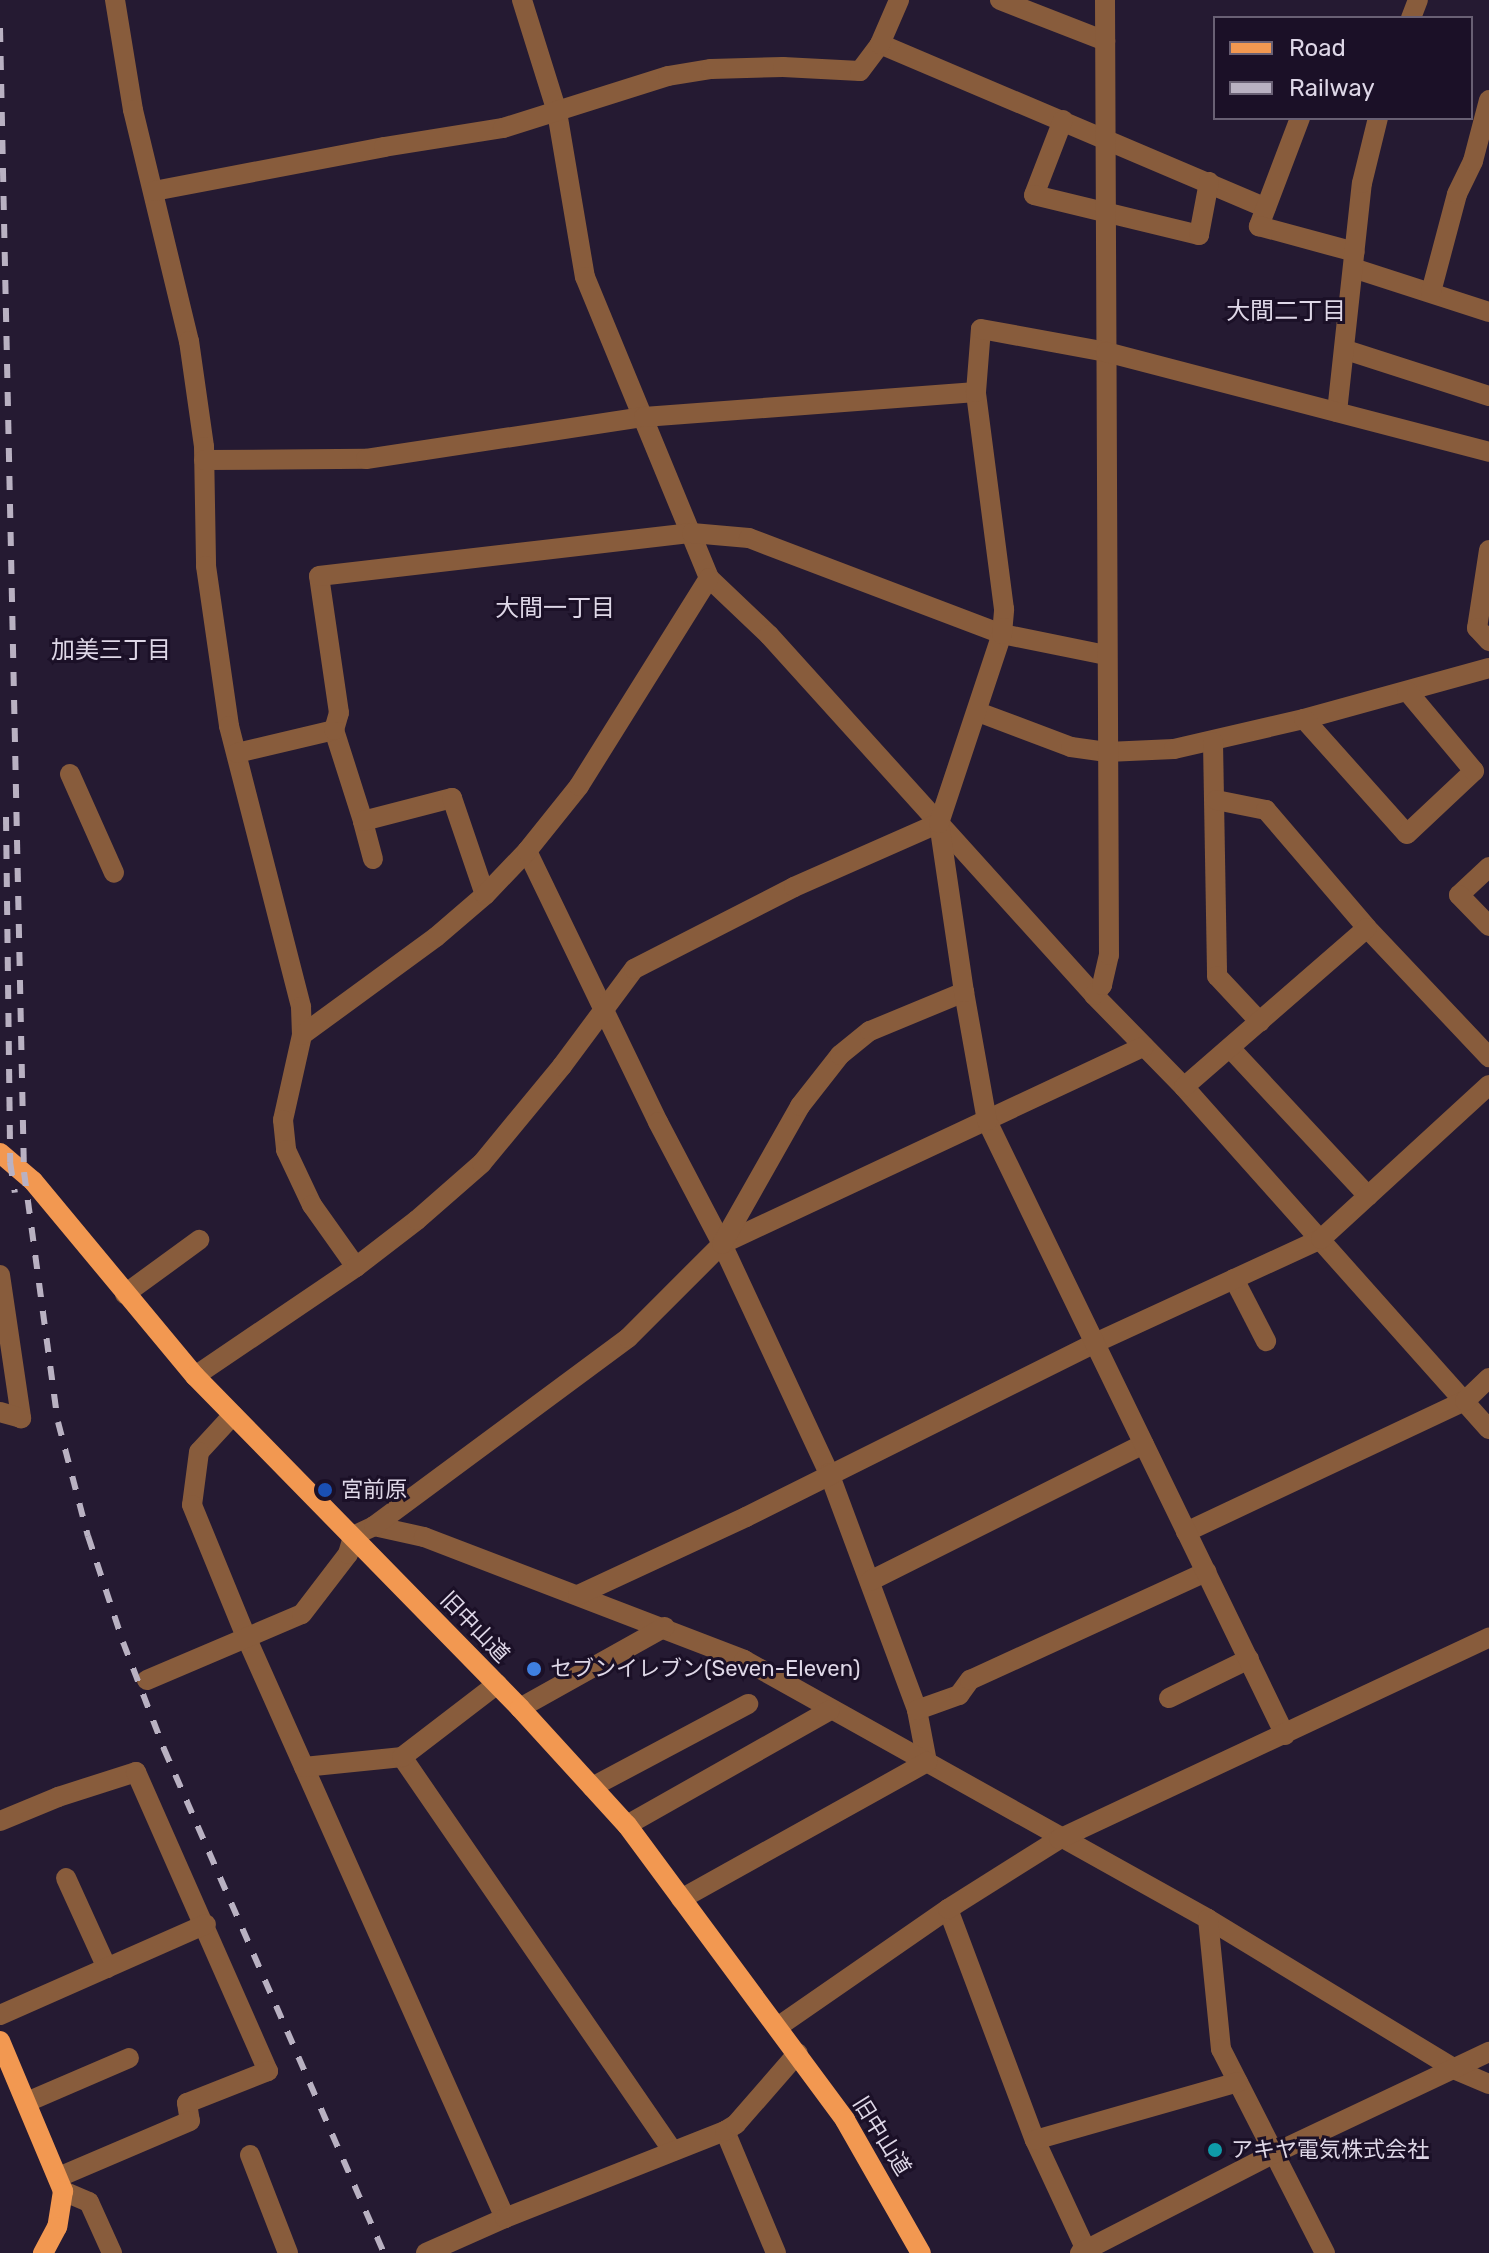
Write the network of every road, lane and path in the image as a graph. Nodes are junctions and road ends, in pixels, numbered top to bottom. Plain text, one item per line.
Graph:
1 (115, 0) edge
2 (522, 0) edge
3 (899, 0) edge
4 (1000, 0) edge
5 (1105, 0) edge
6 (1105, 41) junction
7 (880, 44) junction
8 (1489, 100) edge
9 (557, 112) junction
10 (1063, 120) junction
11 (1299, 120) edge
12 (1373, 120) edge
13 (1105, 137) junction
14 (1481, 164) edge
15 (1209, 182) junction
16 (154, 191) junction
17 (1266, 208) junction
18 (1105, 212) junction
19 (1354, 260) junction
20 (1431, 292) junction
21 (1489, 312) edge
22 (1346, 350) junction
23 (1106, 352) junction
24 (976, 392) junction
25 (1489, 396) edge
26 (1337, 412) junction
27 (644, 417) junction
28 (1489, 452) edge
29 (204, 460) junction
30 (692, 533) junction
31 (1489, 550) edge
32 (709, 578) junction
33 (1002, 634) junction
34 (1489, 641) edge
35 (1106, 655) junction
36 (1489, 668) edge
37 (1407, 691) junction
38 (978, 712) junction
39 (1304, 719) junction
40 (334, 730) junction
41 (1213, 742) junction
42 (1107, 752) junction
43 (237, 753) junction
44 (70, 774) dead end
45 (1216, 800) junction
46 (363, 821) junction
47 (939, 823) junction
48 (527, 851) junction
49 (373, 859) dead end
50 (1489, 867) edge
51 (114, 873) dead end
52 (485, 895) junction
53 (1489, 926) edge
54 (1367, 928) junction
55 (964, 992) junction
56 (1094, 995) junction
57 (605, 1011) junction
58 (1260, 1022) junction
59 (302, 1035) junction
60 (1144, 1046) junction
61 (1231, 1049) junction
62 (1489, 1057) edge
63 (1489, 1085) edge
64 (1184, 1087) junction
65 (987, 1121) junction
66 (0, 1153) edge
67 (1368, 1196) junction
68 (1321, 1239) junction
69 (199, 1240) dead end
70 (722, 1244) junction
71 (356, 1267) junction
72 (0, 1275) edge
73 (1234, 1279) junction
74 (125, 1294) junction
75 (1266, 1341) dead end
76 (1095, 1343) junction
77 (195, 1376) junction
78 (1489, 1378) edge
79 (1465, 1401) junction
80 (0, 1412) edge
81 (233, 1415) junction
82 (1489, 1429) edge
83 (1144, 1444) junction
84 (829, 1473) junction
85 (374, 1526) junction
86 (1186, 1532) junction
87 (353, 1536) junction
88 (1206, 1572) junction
89 (870, 1581) junction
90 (578, 1595) junction
91 (665, 1627) junction
92 (1489, 1638) edge
93 (247, 1639) junction
94 (1249, 1659) junction
95 (147, 1680) dead end
96 (497, 1684) junction
97 (1169, 1698) dead end
98 (748, 1704) dead end
99 (520, 1708) junction
100 (830, 1710) junction
101 (917, 1710) junction
102 (1285, 1735) junction
103 (402, 1757) junction
104 (927, 1762) junction
105 (304, 1767) junction
106 (592, 1787) junction
107 (0, 1821) edge
108 (627, 1825) junction
109 (1059, 1839) junction
110 (66, 1878) dead end
111 (681, 1899) junction
112 (948, 1909) junction
113 (1208, 1919) junction
114 (206, 1924) junction
115 (107, 1968) junction
116 (0, 2015) edge
117 (779, 2026) junction
118 (0, 2041) edge
119 (1489, 2052) edge
120 (798, 2053) junction
121 (129, 2058) dead end
122 (1456, 2070) junction
123 (1238, 2082) junction
124 (1489, 2084) edge
125 (27, 2102) junction
126 (725, 2131) junction
127 (1035, 2140) junction
128 (673, 2151) junction
129 (1273, 2154) junction
130 (250, 2155) dead end
131 (61, 2184) junction
132 (505, 2218) junction
133 (1083, 2252) edge
134 (43, 2253) edge
135 (112, 2253) edge
136 (288, 2253) edge
137 (426, 2253) edge
138 (776, 2253) edge
139 (921, 2253) edge
140 (1325, 2253) edge

1 - 16 street
2 - 9 street
3 - 7 street
4 - 6 street
5 - 6 street
6 - 13 street
7 - 9 street
7 - 10 street
8 - 14 street
9 - 16 street
9 - 27 street
10 - 13 street
10 - 18 street
11 - 17 street
12 - 19 street
13 - 15 street
13 - 18 street
14 - 20 street
15 - 17 street
15 - 18 street
16 - 29 street
17 - 19 street
18 - 23 street
19 - 20 street
19 - 22 street
20 - 21 street
22 - 25 street
22 - 26 street
23 - 24 street
23 - 26 street
23 - 35 street
24 - 27 street
24 - 33 street
26 - 28 street
27 - 29 street
27 - 30 street
29 - 43 street
30 - 32 street
30 - 33 street
30 - 40 street
31 - 34 street
32 - 47 street
32 - 48 street
33 - 35 street
33 - 38 street
35 - 42 street
36 - 37 street
37 - 39 street
37 - 39 street
38 - 42 street
38 - 47 street
39 - 41 street
40 - 43 street
40 - 46 street
41 - 42 street
41 - 45 street
42 - 56 street
43 - 59 street
44 - 51 street
45 - 54 street
45 - 58 street
46 - 49 street
46 - 52 street
47 - 55 street
47 - 56 street
47 - 57 street
48 - 52 street
48 - 57 street
50 - 53 street
52 - 59 street
54 - 58 street
54 - 62 street
55 - 65 street
55 - 70 street
56 - 60 street
57 - 70 street
57 - 71 street
58 - 61 street
59 - 71 street
60 - 64 street
60 - 65 street
61 - 64 street
61 - 67 street
63 - 67 street
64 - 68 street
65 - 70 street
65 - 76 street
66 - 74 main road, 旧中山道
67 - 68 street
68 - 73 street
68 - 79 street
69 - 74 street
70 - 84 street
70 - 85 street
71 - 77 street
72 - 80 street
73 - 75 street
73 - 76 street
74 - 77 main road, 旧中山道
76 - 83 street
76 - 84 street
77 - 81 main road, 旧中山道
78 - 79 street
79 - 82 street
79 - 86 street
81 - 87 main road, 旧中山道
81 - 93 street
83 - 86 street
83 - 89 street
84 - 89 street
84 - 90 street
85 - 87 street
85 - 90 street
86 - 88 street
87 - 93 street
87 - 96 main road, 旧中山道
88 - 94 street
88 - 101 street
89 - 101 street
90 - 91 street
91 - 99 street
91 - 100 street
92 - 102 street
93 - 95 street
93 - 105 street
94 - 97 street
94 - 102 street
96 - 99 main road, 旧中山道
96 - 103 street
98 - 106 street
99 - 106 main road, 旧中山道
100 - 104 street
100 - 108 street
101 - 104 street
102 - 109 street
103 - 105 street
103 - 128 street
104 - 109 street
104 - 111 street
105 - 132 street
106 - 108 main road, 旧中山道
107 - 114 street
108 - 111 main road, 旧中山道
109 - 112 street
109 - 113 street
110 - 115 street
111 - 117 main road, 旧中山道
112 - 117 street
112 - 127 street
113 - 122 street
113 - 123 street
114 - 115 street
114 - 131 street
115 - 116 street
117 - 120 main road, 旧中山道
118 - 125 main road
119 - 122 street
120 - 126 street
120 - 139 main road, 旧中山道
121 - 125 street
122 - 124 street
122 - 129 street
123 - 127 street
123 - 129 street
125 - 131 main road
126 - 128 street
126 - 138 street
127 - 133 street
128 - 132 street
129 - 133 street
129 - 140 street
130 - 136 street
131 - 134 main road
131 - 135 street
132 - 137 street

